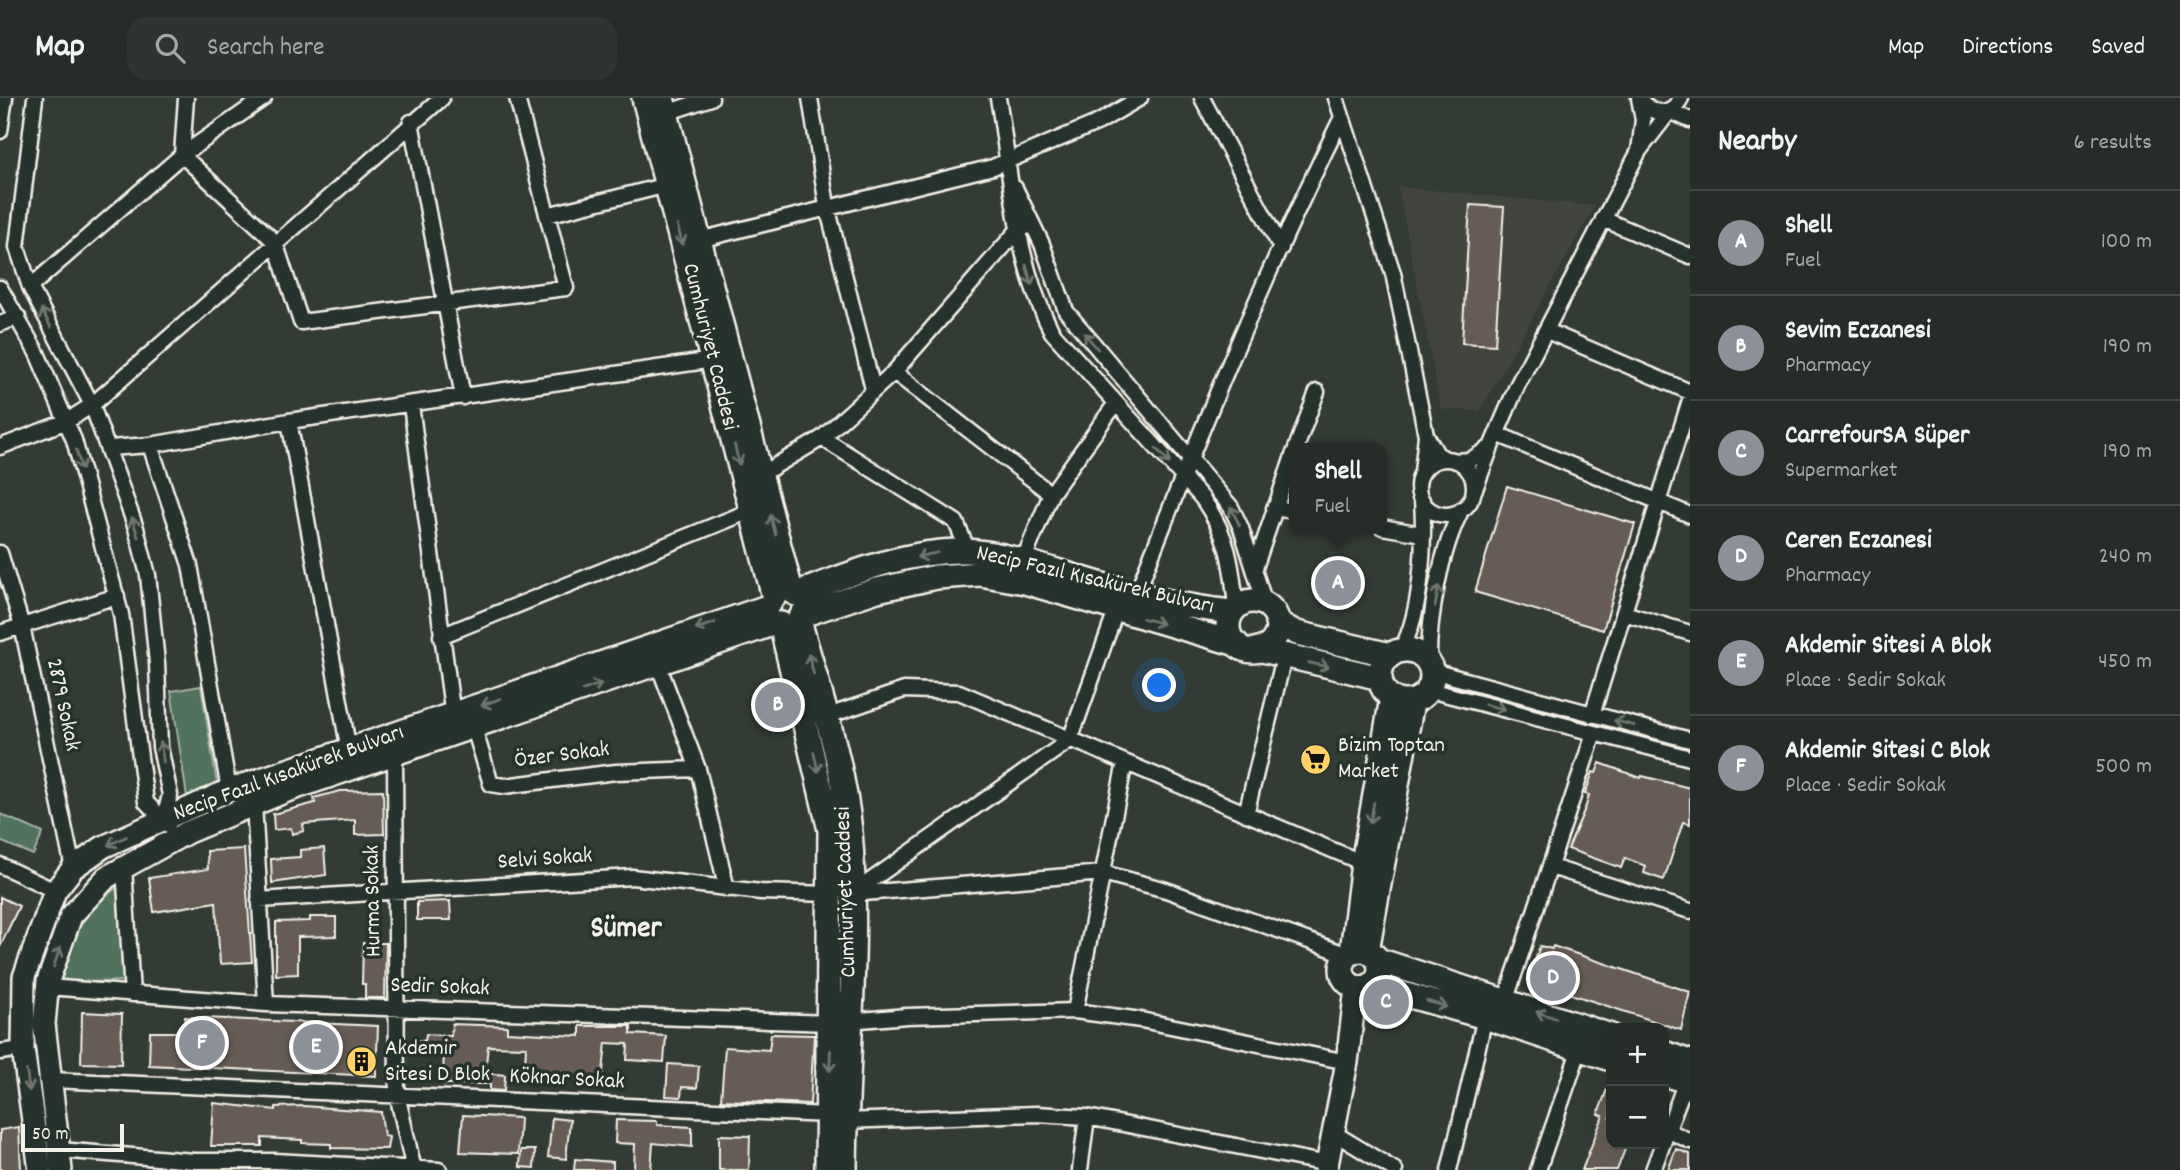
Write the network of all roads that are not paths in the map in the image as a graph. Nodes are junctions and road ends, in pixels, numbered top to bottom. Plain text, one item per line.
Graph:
1 (5, 98) edge
2 (35, 98) edge
3 (186, 98) edge
4 (264, 98) edge
5 (517, 98) edge
6 (644, 98) edge
7 (711, 98) edge
8 (810, 98) edge
9 (998, 98) edge
10 (1140, 98) edge
11 (1202, 98) edge
12 (1639, 98) edge
13 (1681, 98) edge
14 (1338, 99) edge
15 (434, 101) edge
16 (664, 106) edge
17 (1670, 111) junction
18 (1342, 117) junction
19 (1690, 120) edge
20 (411, 122) junction
21 (0, 131) edge
22 (1639, 151) junction
23 (182, 155) junction
24 (1009, 160) junction
25 (667, 184) junction
26 (1013, 184) junction
27 (827, 206) junction
28 (547, 215) junction
29 (1603, 219) junction
30 (1034, 226) junction
31 (1017, 231) junction
32 (699, 240) junction
33 (275, 242) junction
34 (1281, 248) junction
35 (1690, 256) edge
36 (30, 287) junction
37 (0, 288) edge
38 (447, 302) junction
39 (18, 317) junction
40 (0, 324) edge
41 (1547, 331) junction
42 (713, 360) junction
43 (894, 372) junction
44 (873, 389) junction
45 (1690, 391) edge
46 (1317, 392) dead end
47 (463, 397) junction
48 (1690, 400) edge
49 (1116, 403) junction
50 (92, 404) junction
51 (411, 405) junction
52 (67, 421) junction
53 (289, 421) junction
54 (1426, 435) junction
55 (822, 438) junction
56 (1494, 440) junction
57 (1298, 443) edge
58 (150, 445) junction
59 (0, 447) edge
60 (109, 448) junction
61 (1192, 457) junction
62 (1451, 460) junction
63 (1289, 467) edge
64 (1422, 472) junction
65 (760, 475) junction
66 (1182, 477) junction
67 (1473, 493) junction
68 (1051, 495) junction
69 (1422, 500) junction
70 (1659, 504) junction
71 (1274, 508) junction
72 (1462, 509) junction
73 (1289, 510) edge
74 (750, 511) junction
75 (1690, 515) edge
76 (1387, 528) edge
77 (1422, 534) junction
78 (968, 551) junction
79 (0, 553) edge
80 (1023, 561) junction
81 (1255, 568) junction
82 (1136, 595) junction
83 (117, 596) junction
84 (786, 608) junction
85 (1234, 610) junction
86 (1116, 611) junction
87 (1271, 613) junction
88 (1624, 613) junction
89 (22, 626) junction
90 (0, 633) edge
91 (1690, 633) edge
92 (441, 636) junction
93 (1247, 647) junction
94 (1395, 653) junction
95 (1284, 657) junction
96 (658, 664) junction
97 (1412, 684) junction
98 (1592, 715) junction
99 (453, 716) junction
100 (825, 717) junction
101 (474, 728) junction
102 (1594, 733) junction
103 (1070, 740) junction
104 (1690, 740) edge
105 (349, 751) junction
106 (395, 756) junction
107 (1690, 758) edge
108 (1125, 762) junction
109 (698, 769) junction
110 (229, 790) junction
111 (254, 804) junction
112 (1246, 814) junction
113 (164, 819) junction
114 (177, 838) junction
115 (1363, 863) junction
116 (0, 865) edge
117 (124, 867) junction
118 (1551, 867) junction
119 (73, 868) junction
120 (1103, 873) junction
121 (727, 888) junction
122 (55, 891) junction
123 (398, 892) junction
124 (842, 894) junction
125 (259, 900) junction
126 (1690, 911) edge
127 (1362, 955) junction
128 (48, 987) junction
129 (1364, 987) junction
130 (132, 994) junction
131 (1505, 1002) junction
132 (266, 1004) junction
133 (398, 1010) junction
134 (1075, 1011) junction
135 (1485, 1017) junction
136 (840, 1022) junction
137 (1606, 1034) edge
138 (1580, 1048) junction
139 (23, 1049) junction
140 (0, 1052) edge
141 (1606, 1057) edge
142 (1669, 1057) edge
143 (1347, 1062) junction
144 (1669, 1074) edge
145 (1689, 1075) edge
146 (51, 1080) junction
147 (397, 1094) junction
148 (1087, 1117) junction
149 (837, 1118) junction
150 (1670, 1131) junction
151 (1334, 1133) junction
152 (1690, 1141) edge
153 (60, 1160) edge
154 (194, 1160) junction
155 (275, 1166) edge
156 (1327, 1167) edge
157 (413, 1169) edge
158 (40, 1170) edge
159 (180, 1170) edge
160 (439, 1170) edge
161 (827, 1170) edge
162 (845, 1170) edge
163 (1080, 1170) edge
164 (1395, 1170) edge
165 (1449, 1170) edge
166 (1538, 1170) edge
167 (1653, 1170) edge

1 - 21 street
2 - 36 street
3 - 23 street
4 - 23 street
5 - 28 street
6 - 25 main road, Cumhuriyet Caddesi
7 - 16 street
8 - 27 street
9 - 24 street
10 - 24 street
11 - 34 street
12 - 17 street
12 - 22 street
13 - 17 street
14 - 18 street
15 - 20 street
16 - 32 main road, Cumhuriyet Caddesi
17 - 19 street
17 - 22 street
18 - 34 street
18 - 54 street
20 - 33 street
20 - 38 street
22 - 29 street
23 - 33 street
23 - 36 street
24 - 26 street
24 - 27 street
25 - 28 street
25 -> 42 main road, Cumhuriyet Caddesi
26 - 30 street
26 - 31 street
27 - 32 street
27 - 44 street
28 - 38 street
29 - 35 street
29 - 41 street
30 - 31 street
61 -> 30 street
31 - 43 street
31 -> 49 street
32 - 65 main road, Cumhuriyet Caddesi
33 - 38 street
33 - 50 street
34 - 61 street
50 -> 36 street
37 - 39 street
38 - 47 street
39 - 40 street
39 - 52 street
41 - 45 street
41 - 56 street
42 - 47 street
42 -> 74 main road, Cumhuriyet Caddesi
43 - 44 street
43 - 68 street
44 - 55 street
46 - 57 street
47 - 51 street
48 - 70 street
49 -> 66 street
49 - 68 street
50 - 52 street
50 - 60 street
51 - 53 street
51 - 92 street
52 - 59 street
52 -> 83 street
53 - 58 street
53 - 105 street
54 - 62 street
54 - 64 street
55 - 65 street
55 - 78 street
56 - 62 street
56 - 67 street
56 - 70 street
58 - 60 street
58 - 110 street
113 -> 60 street
61 - 66 street
81 -> 61 street
62 - 64 street
62 - 67 street
63 - 71 street
64 - 69 street
84 -> 65 main road, Cumhuriyet Caddesi
66 - 82 street
66 - 85 street
67 - 72 street
68 - 80 street
69 - 72 street
69 - 77 street
70 - 75 street
70 - 88 street
71 - 73 street
71 - 81 street
97 -> 72 street
74 - 84 main road, Cumhuriyet Caddesi
74 - 92 street
76 - 77 street
77 - 94 street
78 - 80 main road, Necip Fazıl Kısakürek Bulvarı
78 -> 84 main road, Necip Fazıl Kısakürek Bulvarı
79 - 89 street, 2879 Sokak
80 - 82 main road, Necip Fazıl Kısakürek Bulvarı
81 - 87 street
82 - 85 main road, Necip Fazıl Kısakürek Bulvarı
83 - 89 street
83 - 113 street
84 - 86 main road, Necip Fazıl Kısakürek Bulvarı
84 - 96 main road, Necip Fazıl Kısakürek Bulvarı
84 -> 99 main road, Necip Fazıl Kısakürek Bulvarı
100 -> 84 main road, Cumhuriyet Caddesi
84 -> 124 main road, Cumhuriyet Caddesi
85 - 87 main road
85 - 93 main road
86 -> 93 main road, Necip Fazıl Kısakürek Bulvarı
86 - 103 street
87 - 93 main road
87 - 94 main road
88 - 91 street
88 - 98 street
89 - 90 street
89 - 119 street, 2879 Sokak
92 - 99 street
93 - 95 main road, Necip Fazıl Kısakürek Bulvarı
94 - 97 main road
94 - 97 main road
95 -> 97 main road, Necip Fazıl Kısakürek Bulvarı
95 - 112 street
101 -> 96 main road, Necip Fazıl Kısakürek Bulvarı
96 - 109 street
97 - 98 street
97 -> 102 street
97 -> 115 main road
97 - 127 main road
104 -> 98 street
99 - 105 main road, Necip Fazıl Kısakürek Bulvarı
100 - 103 street
100 - 124 main road, Cumhuriyet Caddesi
101 - 106 main road, Necip Fazıl Kısakürek Bulvarı
101 - 109 street, Özer Sokak
102 - 107 street
102 - 118 street
103 - 108 street
103 - 124 street
105 - 110 main road, Necip Fazıl Kısakürek Bulvarı
106 - 111 main road, Necip Fazıl Kısakürek Bulvarı
106 - 123 street, Hurma Sokak
108 - 112 street
108 - 120 street
109 - 121 street
110 - 113 main road, Necip Fazıl Kısakürek Bulvarı
111 - 114 main road, Necip Fazıl Kısakürek Bulvarı
111 - 125 street
112 - 115 street
113 - 114 street
113 -> 119 main road, Necip Fazıl Kısakürek Bulvarı
114 - 117 main road, Necip Fazıl Kısakürek Bulvarı
115 - 127 main road
116 - 122 street
128 -> 117 main road, Necip Fazıl Kısakürek Bulvarı
117 - 130 street
118 - 126 street
118 - 131 street
119 - 122 main road, Necip Fazıl Kısakürek Bulvarı
120 - 124 street, Selvi Sokak
120 - 127 street, Selvi Sokak
120 - 134 street
121 - 123 street, Selvi Sokak
121 - 124 street, Selvi Sokak
122 - 139 main road, Necip Fazıl Kısakürek Bulvarı
123 - 125 street, Selvi Sokak
123 - 133 street, Hurma Sokak
124 - 136 main road, Cumhuriyet Caddesi
125 - 132 street
127 - 129 main road
127 - 129 main road
127 - 131 main road
128 - 130 street, Sedir Sokak
128 - 146 main road, Necip Fazıl Kısakürek Bulvarı
129 -> 135 main road
129 - 143 main road
130 - 132 street, Sedir Sokak
137 -> 131 main road
132 - 133 street, Sedir Sokak
133 - 136 street, Sedir Sokak
133 - 147 street, Hurma Sokak
134 - 136 street, Sedir Sokak
134 - 143 street, Sedir Sokak
135 - 138 main road
135 - 165 street
136 - 149 main road, Cumhuriyet Caddesi
138 - 141 main road
138 - 166 street
139 - 140 street
139 -> 158 main road, Necip Fazıl Kısakürek Bulvarı
142 - 145 main road
143 - 151 main road
144 - 145 main road
145 - 150 street
146 - 147 street, Köknar Sokak
146 - 153 main road, Necip Fazıl Kısakürek Bulvarı
147 - 149 street, Köknar Sokak
147 - 157 street, Hurma Sokak
148 - 149 street, Köknar Sokak
148 - 156 street, Köknar Sokak
148 - 163 street
149 - 161 main road, Cumhuriyet Caddesi
149 - 162 main road, Cumhuriyet Caddesi
150 - 152 street
150 - 167 street
151 - 156 main road
151 - 164 street
153 - 154 street
154 - 155 street
154 - 159 street
155 - 157 street
157 - 160 street

